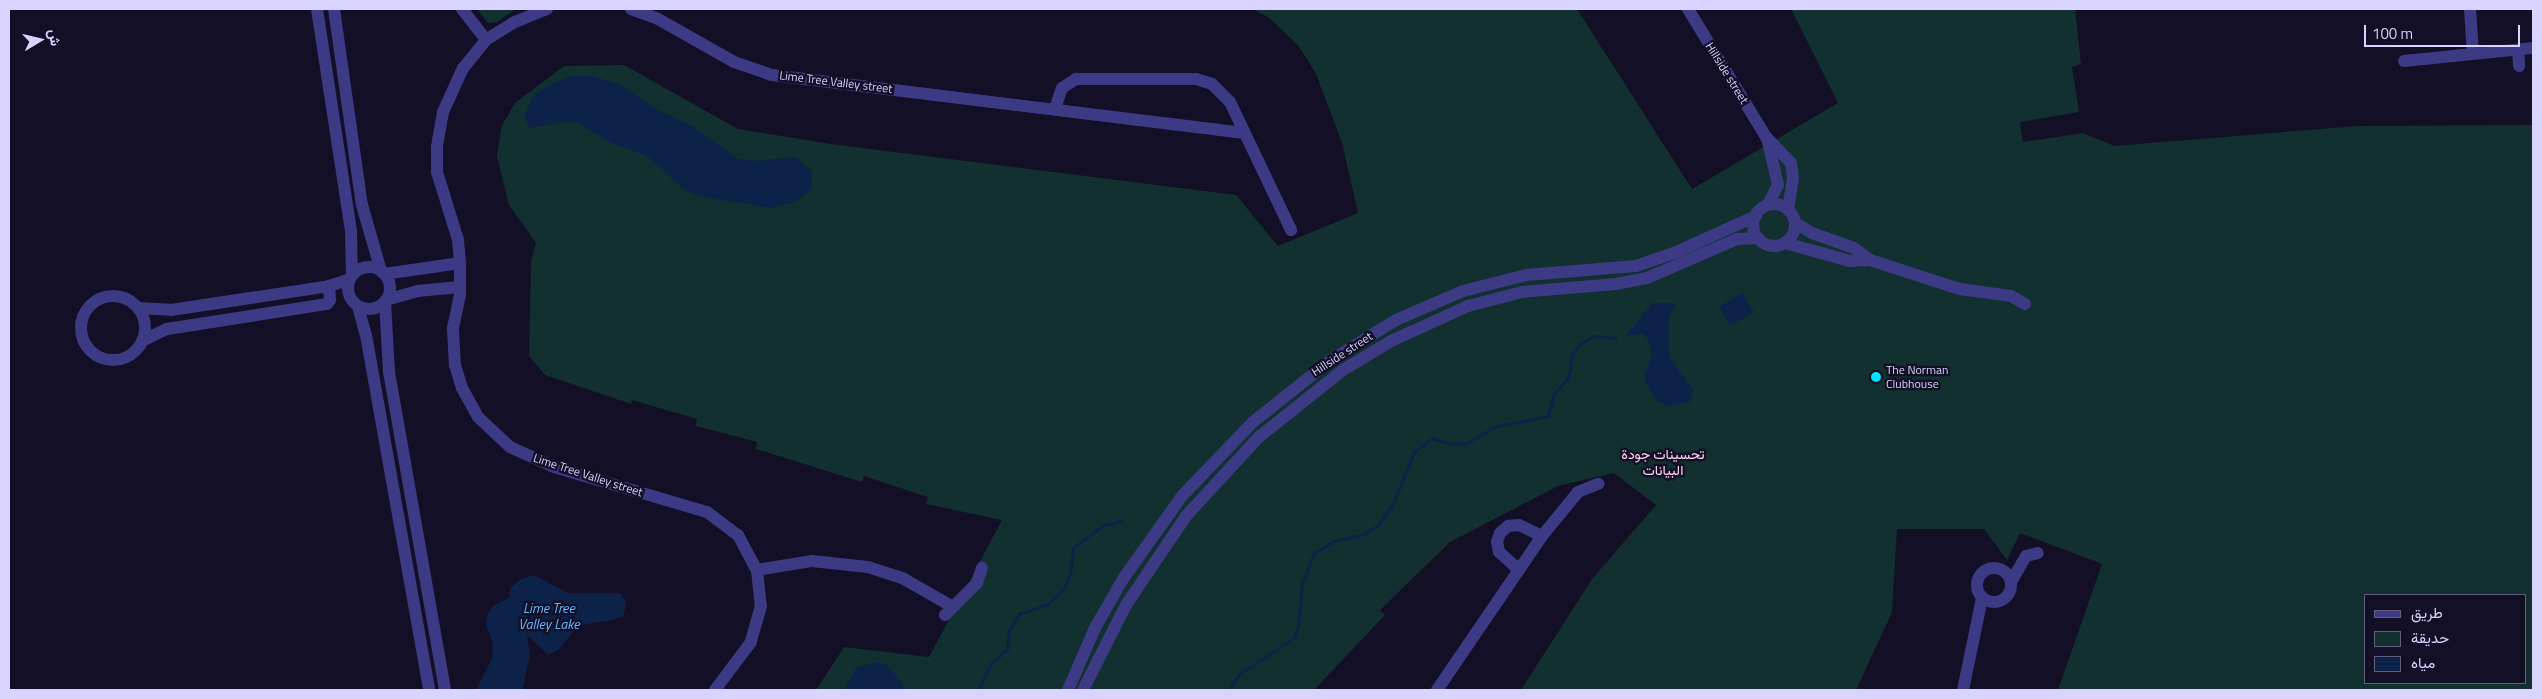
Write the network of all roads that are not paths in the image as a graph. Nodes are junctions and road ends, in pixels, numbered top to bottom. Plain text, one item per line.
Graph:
1 (317, 9) edge
2 (334, 9) edge
3 (462, 9) edge
4 (547, 9) edge
5 (632, 9) edge
6 (1688, 9) edge
7 (2470, 9) edge
8 (486, 40) junction
9 (2533, 48) edge
10 (2518, 50) junction
11 (2473, 54) junction
12 (2404, 61) dead end
13 (2519, 66) dead end
14 (1055, 109) junction
15 (1244, 133) junction
16 (1767, 138) junction
17 (1788, 159) junction
18 (1777, 173) junction
19 (1793, 178) junction
20 (1768, 205) junction
21 (1788, 209) junction
22 (1756, 216) junction
23 (1795, 222) junction
24 (1290, 230) dead end
25 (1758, 238) junction
26 (1785, 243) junction
27 (1870, 260) junction
28 (460, 263) junction
29 (432, 268) junction
30 (383, 272) junction
31 (351, 277) junction
32 (328, 286) junction
33 (460, 287) junction
34 (432, 290) junction
35 (390, 299) junction
36 (2025, 304) dead end
37 (358, 306) junction
38 (138, 308) junction
39 (142, 341) junction
40 (1311, 374) junction
41 (1321, 386) junction
42 (1598, 484) dead end
43 (1542, 536) junction
44 (2038, 553) dead end
45 (982, 568) dead end
46 (1518, 569) junction
47 (757, 570) junction
48 (2011, 582) junction
49 (1982, 598) junction
50 (429, 690) edge
51 (446, 690) edge
52 (716, 690) edge
53 (1068, 690) edge
54 (1083, 690) edge
55 (1437, 690) edge
56 (1963, 690) edge

1 - 31 street
2 - 30 street
3 - 8 street
4 - 8 street, Lime Tree Valley street
5 - 14 street, Lime Tree Valley street
6 - 16 street, Hillside street
7 - 11 street
8 - 28 street, Lime Tree Valley street
9 - 10 street
10 - 11 street
10 - 13 street
11 - 12 street
14 - 15 street, Lime Tree Valley street
14 - 15 street
15 - 24 street
16 - 17 street, Hillside street
16 - 18 street, Hillside street
17 - 18 street
17 - 19 street
18 - 19 street
18 - 20 street, Hillside street
19 - 21 street
20 - 21 street
20 - 22 street, Hillside street
21 - 23 street
22 - 25 street
22 - 40 street, Hillside street
23 - 26 street
23 - 27 street
25 - 26 street, Hillside street
25 - 41 street, Hillside street
26 - 27 street, Hillside street
27 - 36 street
28 - 29 street
28 - 33 street, Lime Tree Valley street
29 - 30 street
29 - 34 street
30 - 31 street
30 - 35 street
31 - 32 street
31 - 37 street
32 - 38 street
32 - 39 street
33 - 34 street
33 - 47 street, Lime Tree Valley street
34 - 35 street
35 - 37 street
35 - 51 street
37 - 50 street
38 - 39 street
38 - 39 street
40 - 41 street
40 - 53 street, Hillside street
41 - 54 street, Hillside street
42 - 43 street
43 - 46 street
43 - 46 street
44 - 48 street
45 - 47 street
46 - 55 street
47 - 52 street, Lime Tree Valley street
48 - 49 street
48 - 49 street
49 - 56 street

